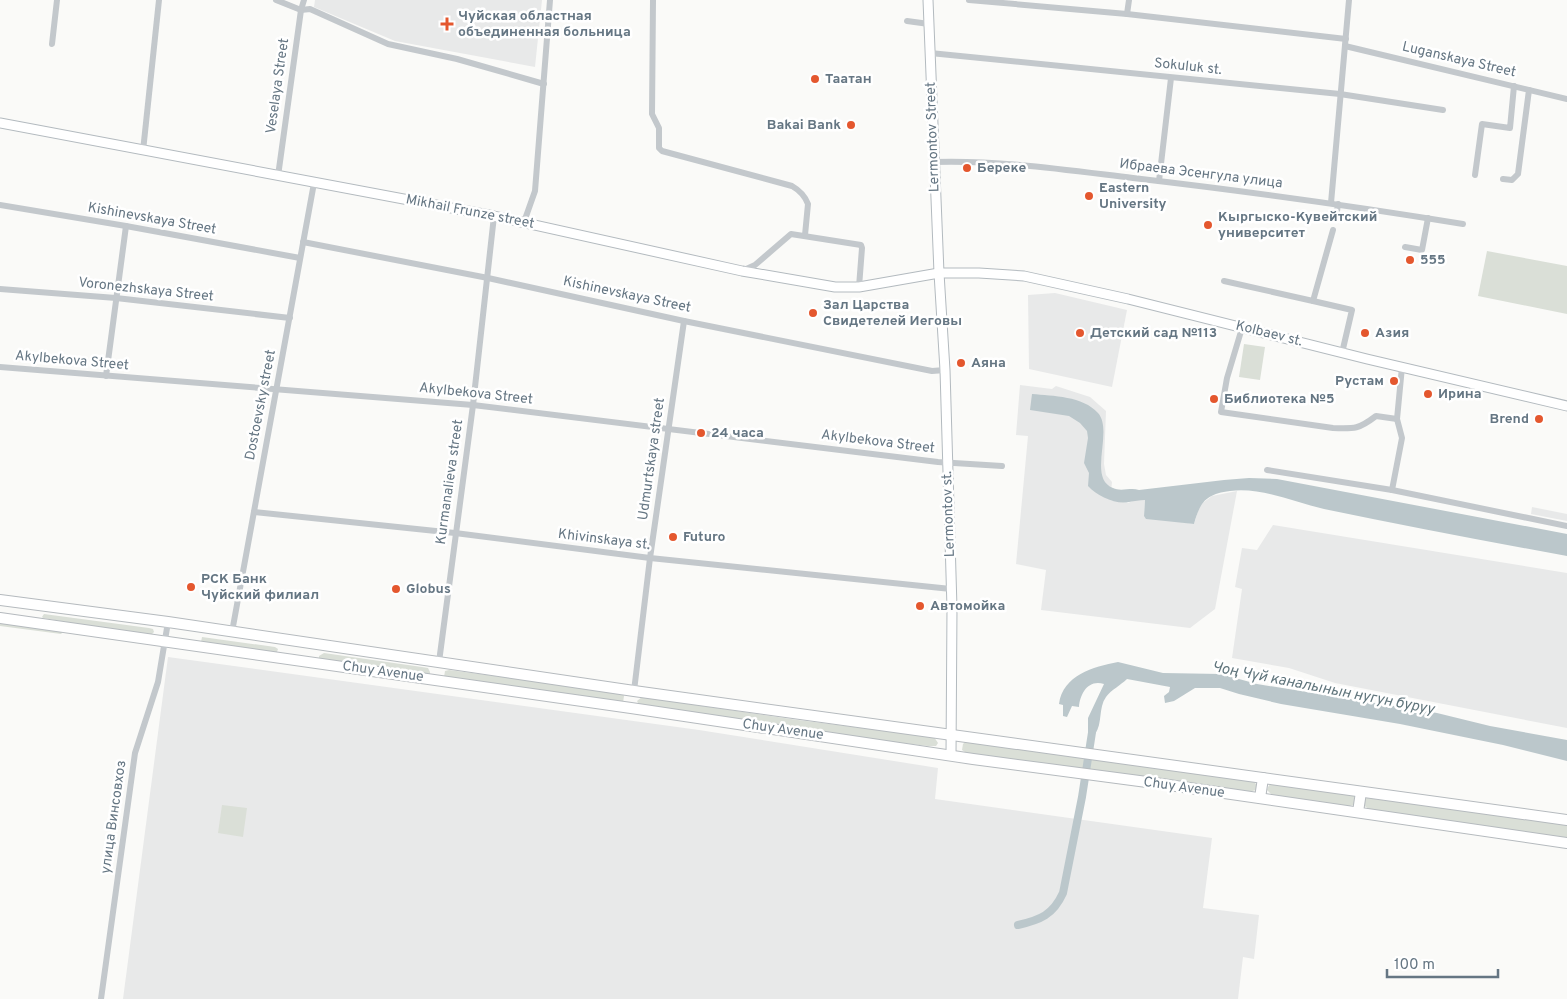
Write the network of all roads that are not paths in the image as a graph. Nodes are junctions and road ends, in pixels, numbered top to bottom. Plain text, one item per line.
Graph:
1 (57, 0) edge
2 (159, 0) edge
3 (276, 0) edge
4 (304, 0) edge
5 (550, 0) edge
6 (653, 0) edge
7 (928, 0) edge
8 (969, 0) edge
9 (1350, 0) edge
10 (1040, 3) edge
11 (1129, 3) edge
12 (301, 10) junction
13 (1127, 14) junction
14 (907, 21) dead end
15 (929, 24) junction
16 (1345, 42) junction
17 (52, 44) dead end
18 (930, 53) junction
19 (1171, 78) junction
20 (544, 84) junction
21 (1514, 86) junction
22 (1529, 90) junction
23 (1340, 94) junction
24 (1567, 99) edge
25 (1443, 110) dead end
26 (0, 123) edge
27 (144, 151) junction
28 (934, 162) junction
29 (1475, 175) dead end
30 (278, 176) junction
31 (1503, 179) dead end
32 (1159, 181) junction
33 (314, 183) junction
34 (1334, 204) junction
35 (0, 205) edge
36 (494, 216) junction
37 (1336, 218) dead end
38 (1428, 218) junction
39 (524, 222) junction
40 (1463, 224) dead end
41 (126, 226) junction
42 (1333, 230) dead end
43 (805, 235) junction
44 (303, 242) junction
45 (1406, 247) dead end
46 (300, 258) junction
47 (742, 271) junction
48 (939, 273) junction
49 (488, 278) junction
50 (1224, 281) dead end
51 (859, 286) junction
52 (0, 289) edge
53 (116, 298) junction
54 (1313, 301) junction
55 (290, 318) junction
56 (684, 321) junction
57 (1242, 328) junction
58 (1342, 352) junction
59 (0, 367) edge
60 (1402, 367) junction
61 (945, 370) junction
62 (106, 376) junction
63 (276, 388) junction
64 (473, 405) junction
65 (1567, 406) edge
66 (1397, 419) junction
67 (669, 429) junction
68 (947, 463) junction
69 (1002, 466) dead end
70 (1267, 470) dead end
71 (1392, 490) junction
72 (254, 512) junction
73 (1567, 526) edge
74 (455, 533) junction
75 (650, 558) junction
76 (951, 589) junction
77 (0, 600) edge
78 (25, 603) junction
79 (0, 618) edge
80 (23, 621) junction
81 (168, 622) junction
82 (232, 632) junction
83 (286, 640) junction
84 (165, 641) junction
85 (316, 644) junction
86 (284, 658) junction
87 (315, 662) junction
88 (439, 662) junction
89 (438, 681) junction
90 (634, 690) junction
91 (631, 708) junction
92 (952, 735) junction
93 (951, 755) junction
94 (1263, 778) junction
95 (1361, 792) junction
96 (1260, 798) junction
97 (1358, 812) junction
98 (1567, 820) edge
99 (1567, 843) edge
100 (101, 999) edge

1 - 17 street
2 - 27 street
3 - 12 street
4 - 12 street, Veselaya Street
5 - 20 street
6 - 43 street
7 - 15 main road, Lermontov Street
8 - 10 street, Luganskaya Street
9 - 16 street
10 - 13 street, Luganskaya Street
11 - 13 street
12 - 20 street
12 - 30 street, Veselaya Street
13 - 16 street, Luganskaya Street
14 - 15 street
15 - 18 main road, Lermontov Street
16 - 21 street, Luganskaya Street
16 - 23 street
18 - 19 street, Sokuluk st.
18 - 28 main road, Lermontov Street
19 - 23 street, Sokuluk st.
19 - 32 street
20 - 39 street
21 - 22 street, Luganskaya Street
21 - 29 street
22 - 24 street, Luganskaya Street
22 - 31 street
23 - 25 street, Sokuluk st.
23 - 34 street
26 - 27 main road, Mikhail Frunze street
27 - 30 main road, Mikhail Frunze street
28 - 32 street, Ибраева Эсенгула улица
28 - 48 main road, Lermontov Street
30 - 33 main road, Mikhail Frunze street
32 - 34 street, Ибраева Эсенгула улица
33 - 36 main road, Mikhail Frunze street
33 - 44 street, Dostoevsky street
34 - 37 street
34 - 38 street, Ибраева Эсенгула улица
35 - 41 street, Kishinevskaya Street
36 - 39 main road, Mikhail Frunze street
36 - 49 street, Kurmanalieva street
38 - 40 street, Ибраева Эсенгула улица
38 - 45 street
39 - 47 main road, Mikhail Frunze street
41 - 46 street, Kishinevskaya Street
41 - 53 street
42 - 54 street
43 - 47 street
43 - 51 street
44 - 46 street, Dostoevsky street
44 - 49 street, Kishinevskaya Street
46 - 55 street, Dostoevsky street
47 - 51 main road, Mikhail Frunze street
48 - 51 main road, Mikhail Frunze street
48 - 57 main road, Kolbaev st.
48 - 61 main road, Lermontov st.
49 - 56 street, Kishinevskaya Street
49 - 64 street, Kurmanalieva street
50 - 54 street
52 - 53 street, Voronezhskaya Street
53 - 55 street, Voronezhskaya Street
53 - 62 street
54 - 58 street
55 - 63 street, Dostoevsky street
56 - 61 street, Kishinevskaya Street
56 - 67 street, Udmurtskaya street
57 - 58 main road, Kolbaev st.
57 - 66 street
58 - 60 main road, Kolbaev st.
59 - 62 street, Akylbekova Street
60 - 65 main road, Kolbaev st.
60 - 66 street
61 - 68 main road, Lermontov st.
62 - 63 street, Akylbekova Street
63 - 64 street, Akylbekova Street
63 - 72 street, Dostoevsky street
64 - 67 street, Akylbekova Street
64 - 74 street, Kurmanalieva street
66 - 71 street
67 - 68 street, Akylbekova Street
67 - 75 street, Udmurtskaya street
68 - 69 street, Akylbekova Street
68 - 76 main road, Lermontov st.
70 - 71 street
71 - 73 street
72 - 74 street, Khivinskaya st.
72 - 82 street, Dostoevsky street
74 - 75 street, Khivinskaya st.
74 - 88 street, Kurmanalieva street
75 - 76 street, Khivinskaya st.
75 - 90 street, Udmurtskaya street
76 - 92 main road, Lermontov st.
77 - 78 main road, Chuy Avenue
78 - 80 main road
78 - 81 main road, Chuy Avenue
79 - 80 main road, Chuy Avenue
80 - 84 main road, Chuy Avenue
81 - 82 main road, Chuy Avenue
81 - 84 street, улица Винсовхоз
82 - 83 main road, Chuy Avenue
83 - 85 main road, Chuy Avenue
83 - 86 main road
84 - 86 main road, Chuy Avenue
84 - 100 street, улица Винсовхоз
85 - 87 main road
85 - 88 main road, Chuy Avenue
86 - 87 main road, Chuy Avenue
87 - 89 main road, Chuy Avenue
88 - 89 main road
88 - 90 main road, Chuy Avenue
89 - 91 main road, Chuy Avenue
90 - 91 main road
90 - 92 main road, Chuy Avenue
91 - 93 main road, Chuy Avenue
92 - 93 main road, Lermontov st.
92 - 94 main road, Chuy Avenue
93 - 96 main road, Chuy Avenue
94 - 95 main road, Chuy Avenue
94 - 96 main road
95 - 97 main road
95 - 98 main road, Chuy Avenue
96 - 97 main road, Chuy Avenue
97 - 99 main road, Chuy Avenue

